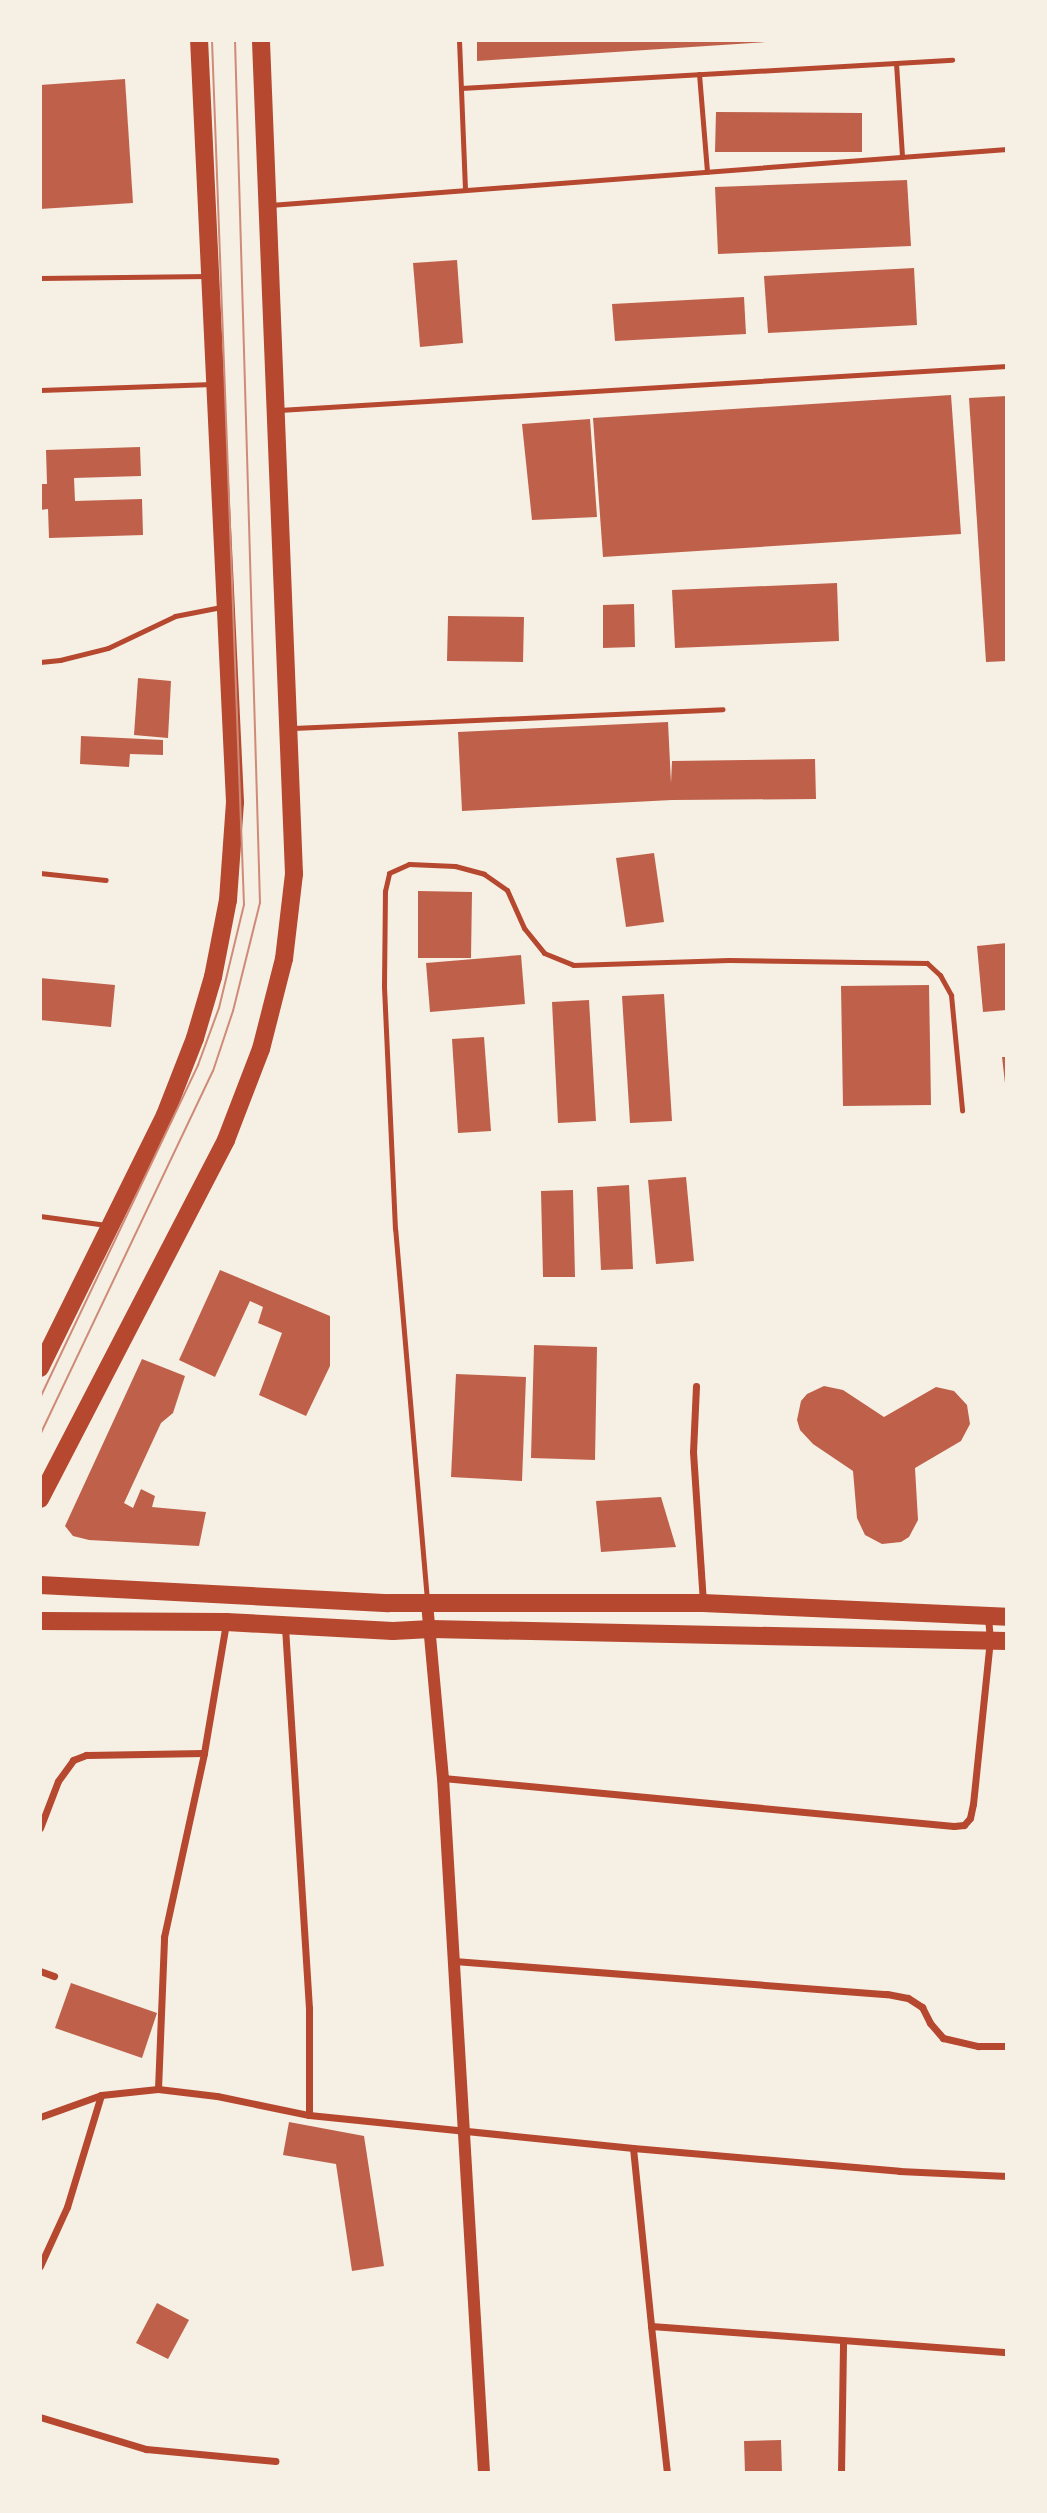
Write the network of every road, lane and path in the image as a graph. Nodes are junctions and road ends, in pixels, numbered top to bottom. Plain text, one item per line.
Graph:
1 (200, 40) edge
2 (261, 40) edge
3 (458, 40) edge
4 (952, 60) dead end
5 (896, 63) junction
6 (699, 74) junction
7 (461, 88) junction
8 (1007, 149) edge
9 (901, 157) junction
10 (706, 172) junction
11 (465, 190) junction
12 (269, 205) junction
13 (211, 276) junction
14 (40, 278) edge
15 (1007, 366) edge
16 (217, 384) junction
17 (40, 390) edge
18 (276, 410) junction
19 (228, 605) junction
20 (40, 662) edge
21 (723, 709) dead end
22 (289, 728) junction
23 (40, 873) edge
24 (106, 880) dead end
25 (962, 1110) dead end
26 (40, 1216) edge
27 (112, 1226) junction
28 (40, 1368) edge
29 (696, 1386) dead end
30 (40, 1499) edge
31 (40, 1585) edge
32 (427, 1603) junction
33 (703, 1603) junction
34 (987, 1616) junction
35 (1007, 1617) edge
36 (40, 1621) edge
37 (226, 1622) junction
38 (285, 1625) junction
39 (431, 1629) junction
40 (998, 1640) edge
41 (204, 1754) junction
42 (443, 1779) junction
43 (40, 1828) edge
44 (454, 1961) junction
45 (40, 1971) edge
46 (54, 1976) dead end
47 (1007, 2046) edge
48 (158, 2089) junction
49 (100, 2095) junction
50 (309, 2115) junction
51 (40, 2117) edge
52 (464, 2130) junction
53 (633, 2148) junction
54 (1007, 2176) edge
55 (40, 2266) edge
56 (651, 2326) junction
57 (843, 2342) junction
58 (1007, 2352) edge
59 (40, 2417) edge
60 (275, 2461) dead end
61 (484, 2473) edge
62 (667, 2473) edge
63 (841, 2473) edge

1 - 13 main road
2 - 12 main road
3 - 7 lane
4 - 5 lane
5 - 6 lane
5 - 9 lane
6 - 7 lane
6 - 10 lane
7 - 11 lane
8 - 9 lane
9 - 10 lane
10 - 11 lane
11 - 12 lane
12 - 18 main road
13 - 14 lane
13 - 16 main road
15 - 18 lane
16 - 17 lane
16 - 19 main road
18 - 22 main road
19 - 20 lane
19 - 27 main road
21 - 22 lane
22 - 30 main road
23 - 24 lane
25 - 32 lane
26 - 27 lane
27 - 28 main road
29 - 33 street
31 - 32 main road
32 - 33 main road
32 - 39 street
33 - 34 main road
34 - 35 main road
34 - 40 street
36 - 37 main road
37 - 38 main road
37 - 41 street
38 - 39 main road
38 - 50 street
39 - 40 main road
39 - 42 street
40 - 42 street
41 - 43 street
41 - 48 street
42 - 44 street
44 - 47 street
44 - 52 street
45 - 46 street
48 - 49 street
48 - 50 street
49 - 51 street
49 - 55 street
50 - 52 street
52 - 53 street
52 - 61 street
53 - 54 street
53 - 56 street
56 - 57 street
56 - 62 street
57 - 58 street
57 - 63 street
59 - 60 street

